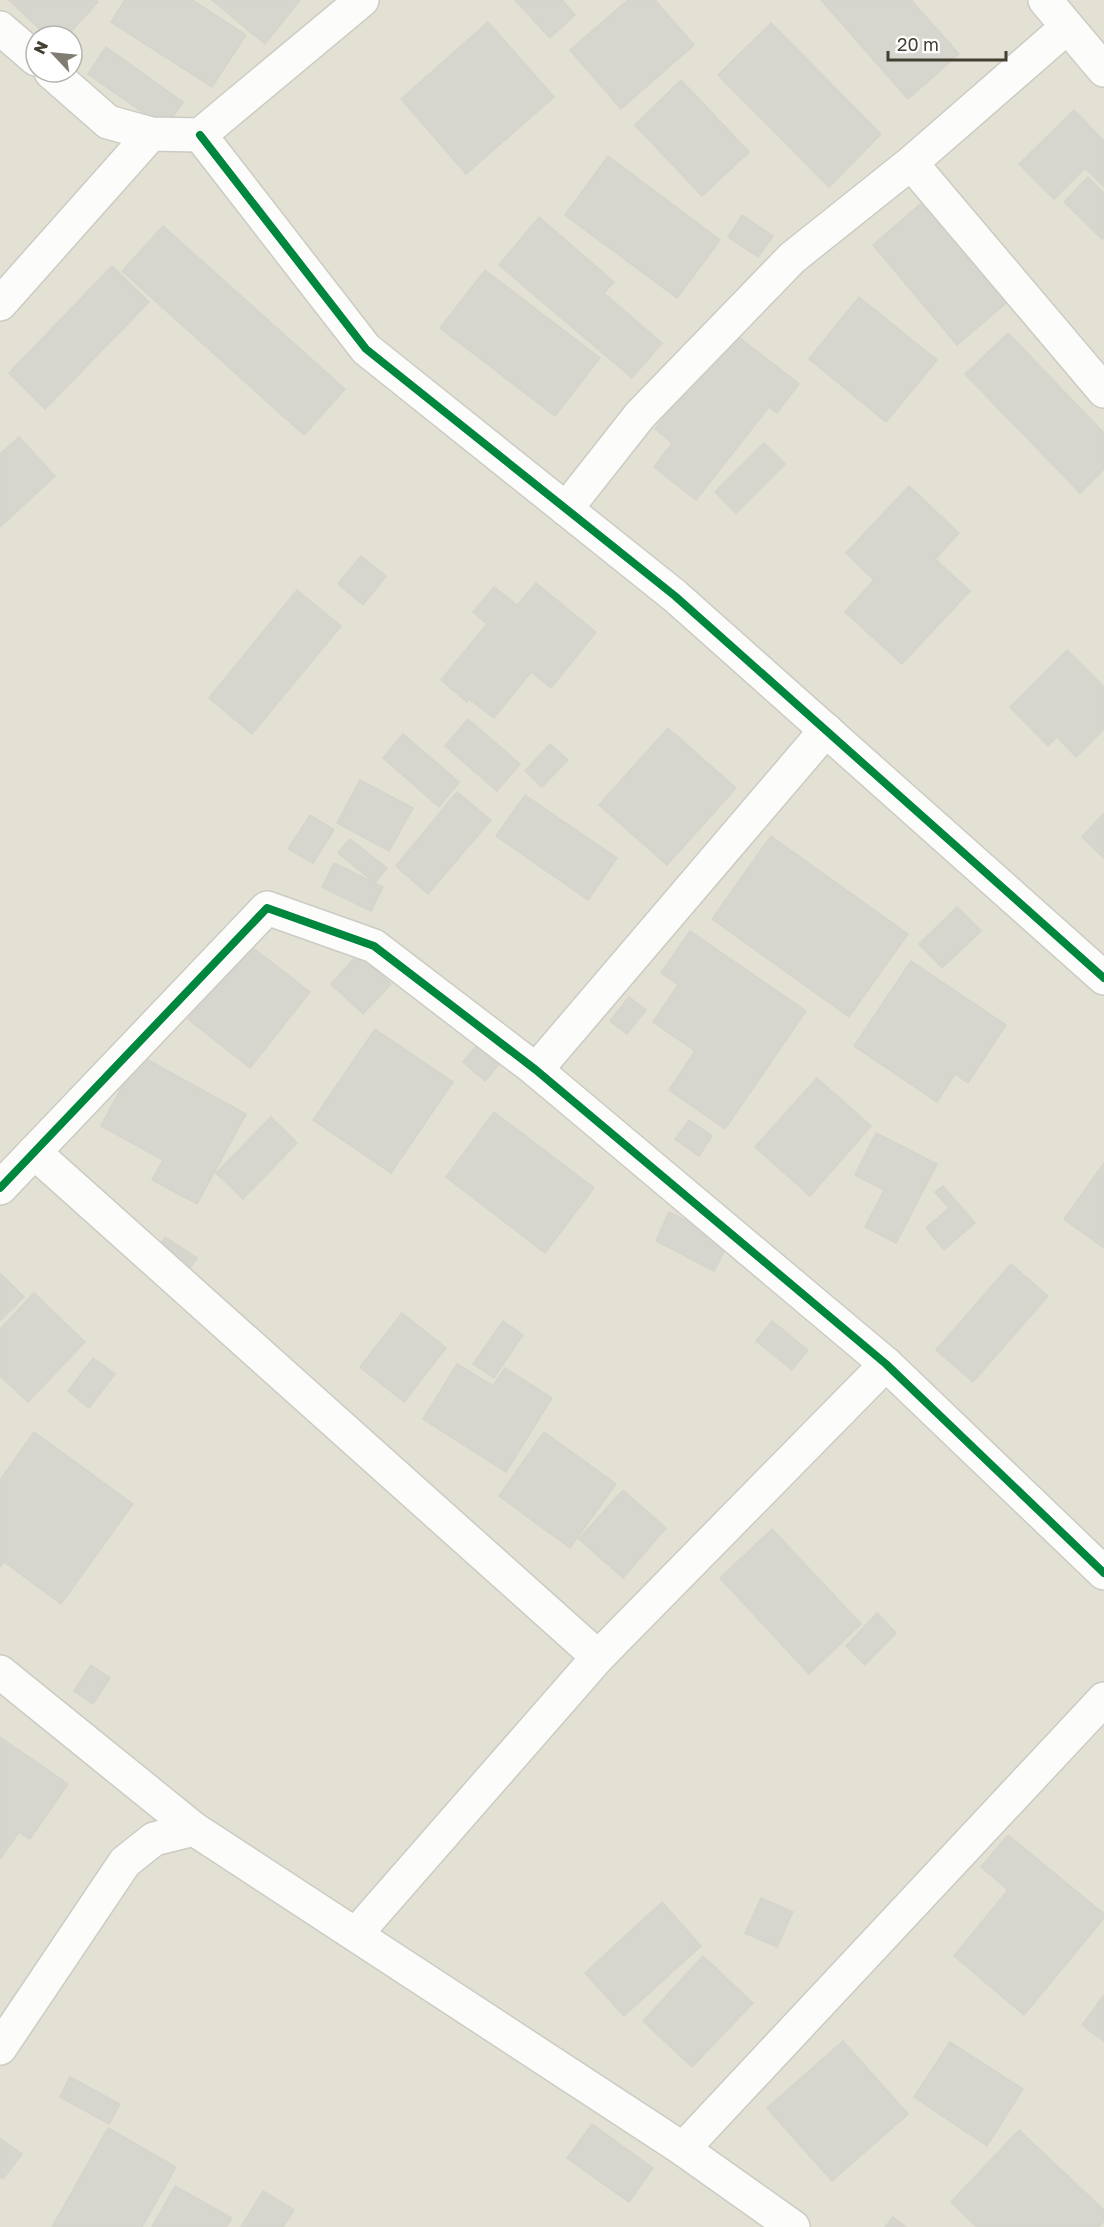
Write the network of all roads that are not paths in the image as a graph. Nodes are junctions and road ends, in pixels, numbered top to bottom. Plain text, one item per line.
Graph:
1 (362, 0) edge
2 (1045, 0) edge
3 (0, 28) edge
4 (1066, 28) junction
5 (24, 49) edge
6 (1104, 70) edge
7 (65, 84) edge
8 (151, 134) junction
9 (200, 135) junction
10 (911, 163) junction
11 (0, 304) edge
12 (1104, 391) edge
13 (566, 509) junction
14 (826, 730) junction
15 (1104, 978) edge
16 (536, 1070) junction
17 (34, 1152) junction
18 (0, 1188) edge
19 (886, 1364) junction
20 (1104, 1573) edge
21 (598, 1657) junction
22 (0, 1672) edge
23 (1104, 1699) edge
24 (194, 1829) junction
25 (356, 1934) junction
26 (4, 2033) edge
27 (683, 2149) junction
28 (793, 2227) edge

1 - 9 street
2 - 4 street
3 - 5 street
4 - 6 street
4 - 10 street
7 - 8 street
8 - 9 street
8 - 11 street
9 - 13 street
10 - 12 street
10 - 13 street
13 - 14 street
14 - 15 street
14 - 16 street
16 - 17 street
16 - 19 street
17 - 18 street
17 - 21 street
19 - 20 street
19 - 21 street
21 - 25 street
22 - 24 street
23 - 27 street
24 - 25 street
24 - 26 street
25 - 27 street
27 - 28 street

